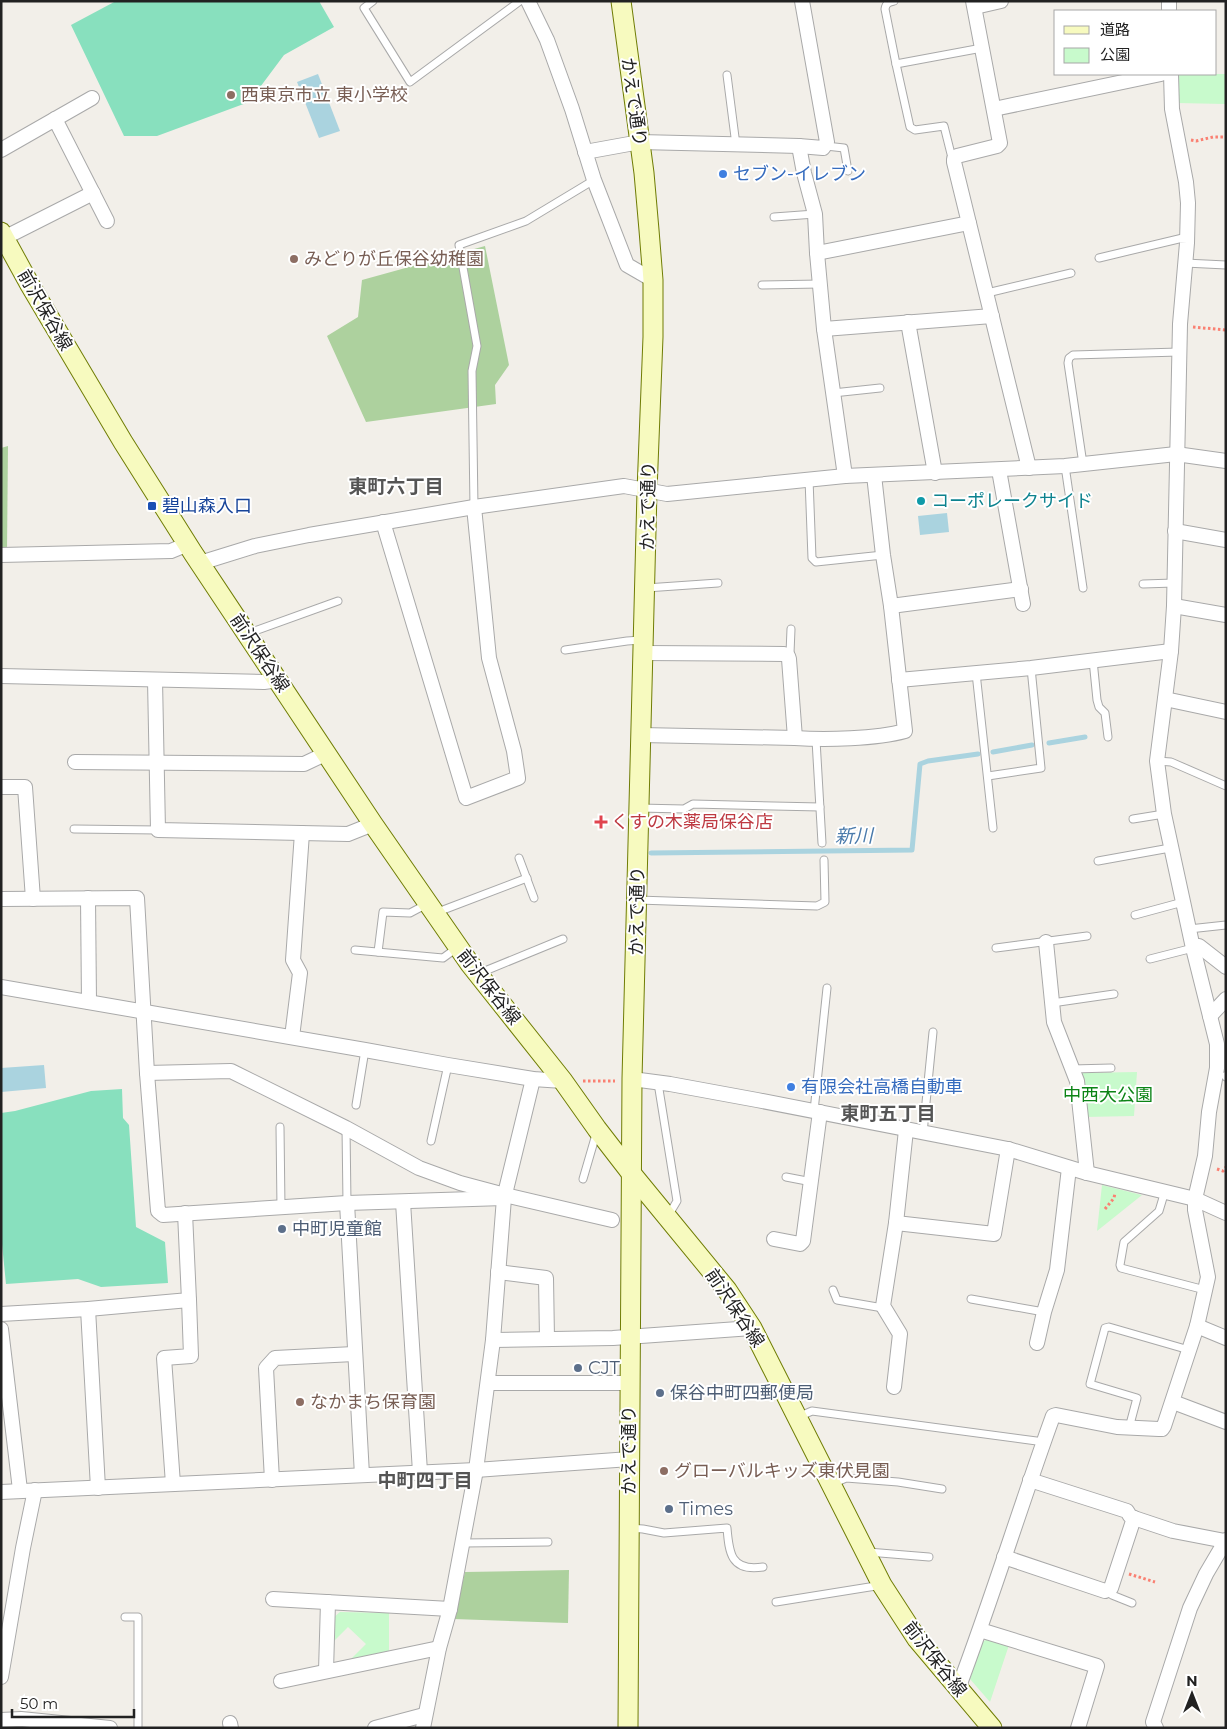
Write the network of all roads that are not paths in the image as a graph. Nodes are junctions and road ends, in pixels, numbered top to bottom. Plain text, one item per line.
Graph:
1 (373, 1) edge
2 (520, 1) edge
3 (528, 1) edge
4 (622, 1) edge
5 (802, 1) edge
6 (894, 1) edge
7 (1002, 1) edge
8 (974, 4) edge
9 (982, 48) junction
10 (896, 64) junction
11 (727, 75) dead end
12 (1156, 75) edge
13 (1171, 75) edge
14 (92, 98) dead end
15 (994, 109) junction
16 (56, 119) junction
17 (640, 142) junction
18 (736, 145) junction
19 (799, 146) junction
20 (826, 146) junction
21 (1, 150) edge
22 (585, 152) junction
23 (954, 159) junction
24 (848, 171) dead end
25 (594, 180) junction
26 (93, 193) junction
27 (815, 214) junction
28 (774, 217) dead end
29 (107, 221) dead end
30 (969, 223) junction
31 (3, 235) edge
32 (1187, 237) junction
33 (817, 253) junction
34 (1099, 258) dead end
35 (1185, 263) junction
36 (1226, 265) edge
37 (1071, 273) dead end
38 (653, 280) junction
39 (820, 284) junction
40 (762, 285) dead end
41 (987, 293) junction
42 (992, 316) junction
43 (908, 322) junction
44 (824, 329) junction
45 (1179, 352) junction
46 (880, 388) dead end
47 (833, 393) junction
48 (1176, 454) junction
49 (1226, 461) edge
50 (1084, 464) junction
51 (1065, 466) junction
52 (1029, 468) junction
53 (999, 470) junction
54 (935, 472) junction
55 (874, 475) junction
56 (845, 476) junction
57 (809, 479) junction
58 (648, 491) junction
59 (474, 507) junction
60 (383, 522) junction
61 (1175, 531) junction
62 (1226, 540) edge
63 (188, 544) junction
64 (1, 554) edge
65 (883, 555) junction
66 (200, 563) junction
67 (718, 583) dead end
68 (1174, 583) junction
69 (1143, 584) dead end
70 (646, 588) junction
71 (1083, 588) dead end
72 (1021, 589) junction
73 (338, 601) dead end
74 (1023, 604) dead end
75 (891, 606) junction
76 (1174, 606) junction
77 (1226, 615) edge
78 (791, 629) dead end
79 (247, 633) junction
80 (644, 647) junction
81 (565, 650) dead end
82 (1171, 651) junction
83 (788, 656) junction
84 (1093, 660) junction
85 (1031, 668) junction
86 (976, 673) junction
87 (1, 676) edge
88 (155, 680) junction
89 (278, 680) junction
90 (899, 680) junction
91 (1165, 699) junction
92 (1226, 712) edge
93 (642, 735) junction
94 (1108, 737) dead end
95 (794, 738) junction
96 (816, 740) junction
97 (325, 754) junction
98 (1157, 760) junction
99 (76, 762) dead end
100 (157, 763) junction
101 (988, 776) junction
102 (1226, 786) edge
103 (1, 787) edge
104 (820, 807) junction
105 (639, 808) junction
106 (1164, 814) junction
107 (1133, 819) dead end
108 (373, 824) junction
109 (993, 828) dead end
110 (74, 830) dead end
111 (158, 830) junction
112 (302, 833) junction
113 (822, 843) dead end
114 (1170, 848) junction
115 (519, 858) dead end
116 (824, 860) dead end
117 (1098, 861) dead end
118 (527, 878) junction
119 (88, 898) junction
120 (534, 898) dead end
121 (1, 899) edge
122 (33, 900) junction
123 (637, 900) junction
124 (1184, 902) junction
125 (432, 910) junction
126 (1135, 915) dead end
127 (1226, 925) edge
128 (1190, 929) junction
129 (1087, 936) dead end
130 (563, 939) dead end
131 (1046, 942) junction
132 (458, 948) junction
133 (996, 948) dead end
134 (1193, 948) junction
135 (355, 950) dead end
136 (378, 952) junction
137 (1150, 959) dead end
138 (1226, 967) edge
139 (478, 974) junction
140 (1, 987) edge
141 (827, 988) dead end
142 (1114, 994) dead end
143 (1226, 999) edge
144 (89, 1002) junction
145 (1052, 1003) junction
146 (144, 1012) junction
147 (1210, 1016) junction
148 (933, 1032) dead end
149 (292, 1037) junction
150 (365, 1050) junction
151 (448, 1065) junction
152 (1111, 1068) dead end
153 (1072, 1069) junction
154 (147, 1073) junction
155 (1224, 1074) edge
156 (621, 1077) junction
157 (533, 1079) junction
158 (570, 1081) junction
159 (658, 1083) junction
160 (356, 1106) dead end
161 (817, 1112) junction
162 (280, 1127) dead end
163 (346, 1128) junction
164 (597, 1130) junction
165 (906, 1130) junction
166 (923, 1133) junction
167 (431, 1141) dead end
168 (1008, 1149) junction
169 (1069, 1168) junction
170 (631, 1173) junction
171 (1087, 1173) junction
172 (786, 1177) dead end
173 (583, 1179) dead end
174 (812, 1182) junction
175 (1165, 1191) junction
176 (504, 1197) junction
177 (1195, 1199) junction
178 (403, 1202) junction
179 (347, 1203) junction
180 (281, 1208) junction
181 (185, 1213) junction
182 (1226, 1213) edge
183 (668, 1216) junction
184 (612, 1220) dead end
185 (896, 1223) junction
186 (774, 1239) dead end
187 (498, 1272) junction
188 (833, 1290) dead end
189 (1205, 1290) junction
190 (971, 1299) dead end
191 (188, 1300) junction
192 (883, 1308) junction
193 (88, 1309) junction
194 (1044, 1312) junction
195 (1, 1314) edge
196 (1196, 1326) junction
197 (752, 1328) junction
198 (1, 1329) edge
199 (630, 1337) junction
200 (1226, 1338) edge
201 (547, 1339) junction
202 (493, 1340) junction
203 (1037, 1343) dead end
204 (1189, 1350) junction
205 (354, 1354) junction
206 (488, 1382) junction
207 (630, 1383) junction
208 (894, 1387) dead end
209 (1172, 1402) junction
210 (798, 1417) junction
211 (1226, 1422) edge
212 (1129, 1428) junction
213 (1044, 1442) junction
214 (630, 1458) junction
215 (476, 1470) junction
216 (420, 1472) junction
217 (362, 1476) junction
218 (272, 1480) junction
219 (1030, 1480) junction
220 (173, 1484) junction
221 (832, 1484) junction
222 (98, 1488) junction
223 (942, 1489) dead end
224 (20, 1490) junction
225 (35, 1490) junction
226 (1, 1492) edge
227 (1134, 1518) junction
228 (629, 1528) junction
229 (1226, 1541) edge
230 (548, 1542) dead end
231 (463, 1543) junction
232 (865, 1552) junction
233 (1004, 1557) junction
234 (929, 1558) dead end
235 (762, 1567) dead end
236 (882, 1585) junction
237 (1108, 1590) junction
238 (273, 1599) dead end
239 (328, 1602) junction
240 (776, 1602) dead end
241 (1132, 1603) dead end
242 (450, 1610) junction
243 (126, 1617) dead end
244 (980, 1630) junction
245 (439, 1648) junction
246 (326, 1671) junction
247 (1, 1677) edge
248 (281, 1681) dead end
249 (958, 1689) junction
250 (1, 1720) edge
251 (424, 1722) edge
252 (1153, 1726) edge
253 (110, 1728) edge
254 (138, 1728) edge
255 (375, 1728) edge
256 (628, 1728) edge
257 (992, 1728) edge
258 (1078, 1728) edge

1 - 2 lane
3 - 22 street
4 - 17 main road, かえで通り
5 - 20 street
6 - 10 lane
7 - 8 street
8 - 9 street
9 - 10 lane
9 - 15 street
10 - 23 lane
11 - 18 lane
12 - 15 street
13 - 32 street
14 - 16 street
15 - 23 street
16 - 21 street
16 - 26 street
17 - 18 street
17 - 22 street
17 - 38 main road, かえで通り
18 - 19 street
19 - 20 street
19 - 27 street
20 - 24 lane
22 - 25 street
23 - 30 street
25 - 38 street
25 - 59 lane
26 - 29 street
26 - 31 street
27 - 28 lane
27 - 33 street
30 - 33 street
30 - 41 street
31 - 63 main road, 前沢保谷線
32 - 34 lane
32 - 35 street
33 - 39 street
35 - 36 lane
35 - 45 street
37 - 41 lane
38 - 58 main road, かえで通り
39 - 40 lane
39 - 44 street
41 - 42 street
42 - 43 street
42 - 52 street
43 - 44 street
43 - 54 street
44 - 47 street
45 - 48 street
45 - 50 lane
46 - 47 lane
47 - 56 street
48 - 49 street
48 - 50 street
48 - 61 street
50 - 51 street
51 - 52 street
51 - 71 lane
52 - 53 street
53 - 54 street
53 - 72 street
54 - 55 street
55 - 56 street
55 - 65 street
56 - 57 street
57 - 58 street
57 - 65 lane
58 - 59 street
58 - 70 main road, かえで通り
59 - 60 street
59 - 60 street
60 - 66 street
61 - 62 street
61 - 68 street
63 - 64 street
63 - 66 main road, 前沢保谷線
65 - 75 street
66 - 79 main road, 前沢保谷線
67 - 70 lane
68 - 69 lane
68 - 76 street
70 - 80 main road, かえで通り
72 - 74 street
72 - 75 street
73 - 79 lane
75 - 90 street
76 - 77 street
76 - 82 street
78 - 83 lane
79 - 89 main road, 前沢保谷線
80 - 81 lane
80 - 83 street
80 - 93 main road, かえで通り
82 - 84 street
82 - 91 street
83 - 95 street
84 - 85 street
84 - 94 lane
85 - 86 street
85 - 101 lane
86 - 90 street
86 - 101 lane
87 - 88 street
88 - 89 street
88 - 100 street
89 - 97 main road, 前沢保谷線
90 - 96 street
91 - 92 street
91 - 98 street
93 - 95 street
93 - 105 main road, かえで通り
95 - 96 street
96 - 104 lane
97 - 100 street
97 - 108 main road, 前沢保谷線
98 - 102 lane
98 - 106 street
99 - 100 street
100 - 111 street
101 - 109 lane
103 - 122 street
104 - 105 lane
104 - 113 lane
105 - 123 main road, かえで通り
106 - 107 lane
106 - 114 street
108 - 112 street
108 - 125 main road, 前沢保谷線
110 - 111 lane
111 - 112 street
112 - 149 street
114 - 117 lane
114 - 124 street
115 - 118 lane
116 - 123 lane
118 - 120 lane
118 - 125 lane
119 - 122 street
119 - 144 street
119 - 146 street
121 - 122 street
123 - 156 main road, かえで通り
124 - 126 lane
124 - 128 street
125 - 132 main road, 前沢保谷線
125 - 136 lane
127 - 128 lane
128 - 134 street
129 - 131 lane
130 - 139 lane
131 - 133 lane
131 - 145 street
132 - 136 lane
132 - 139 main road, 前沢保谷線
134 - 137 lane
134 - 138 street
134 - 147 street
135 - 136 lane
139 - 158 main road, 前沢保谷線
140 - 144 street
141 - 161 lane
142 - 145 lane
143 - 147 street
144 - 146 street
145 - 153 street
146 - 149 street
146 - 154 street
147 - 155 street
148 - 166 lane
149 - 150 street
150 - 151 street
150 - 160 lane
151 - 157 street
151 - 167 lane
152 - 153 lane
153 - 171 street
154 - 163 street
154 - 181 street
155 - 177 street
156 - 159 street
156 - 170 main road, かえで通り
157 - 158 street
157 - 176 street
158 - 164 main road, 前沢保谷線
159 - 161 street
159 - 183 lane
161 - 165 street
161 - 174 street
162 - 180 lane
163 - 176 street
163 - 179 lane
164 - 170 main road, 前沢保谷線
164 - 173 lane
165 - 166 street
165 - 185 street
166 - 168 street
168 - 169 street
168 - 185 street
169 - 171 street
169 - 194 street
170 - 183 main road, 前沢保谷線
170 - 199 main road, かえで通り
171 - 175 street
172 - 174 lane
174 - 186 street
175 - 177 street
175 - 189 lane
176 - 178 street
176 - 184 street
176 - 187 street
177 - 182 street
177 - 189 street
178 - 179 street
178 - 216 street
179 - 180 street
179 - 205 street
180 - 181 street
181 - 191 street
183 - 197 main road, 前沢保谷線
185 - 192 street
187 - 201 street
187 - 202 street
188 - 192 lane
189 - 196 street
190 - 194 lane
191 - 193 street
191 - 220 street
192 - 208 street
193 - 195 street
193 - 222 street
194 - 203 street
196 - 200 street
196 - 204 street
197 - 199 street
197 - 210 main road, 前沢保谷線
198 - 224 street
199 - 201 street
199 - 207 main road, かえで通り
201 - 202 street
202 - 206 street
204 - 209 street
204 - 212 lane
205 - 217 street
205 - 218 street
206 - 207 street
206 - 215 street
207 - 214 main road, かえで通り
209 - 211 street
209 - 212 street
210 - 213 lane
210 - 221 main road, 前沢保谷線
212 - 213 street
213 - 219 street
214 - 215 street
214 - 228 main road, かえで通り
215 - 216 street
215 - 231 street
216 - 217 street
217 - 218 street
218 - 220 street
219 - 227 street
219 - 233 street
220 - 222 street
221 - 223 lane
221 - 232 main road, 前沢保谷線
222 - 225 street
224 - 225 street
224 - 226 street
225 - 247 street
227 - 229 street
227 - 237 street
228 - 235 lane
228 - 256 main road, かえで通り
229 - 252 street
230 - 231 lane
231 - 242 street
232 - 234 lane
232 - 236 main road, 前沢保谷線
233 - 237 street
233 - 244 street
236 - 240 lane
236 - 249 main road, 前沢保谷線
237 - 241 lane
238 - 239 street
239 - 242 street
239 - 246 street
242 - 245 street
243 - 254 lane
244 - 249 street
244 - 258 street
245 - 246 street
245 - 251 street
246 - 248 street
249 - 257 main road, 前沢保谷線
250 - 253 street
251 - 255 street

